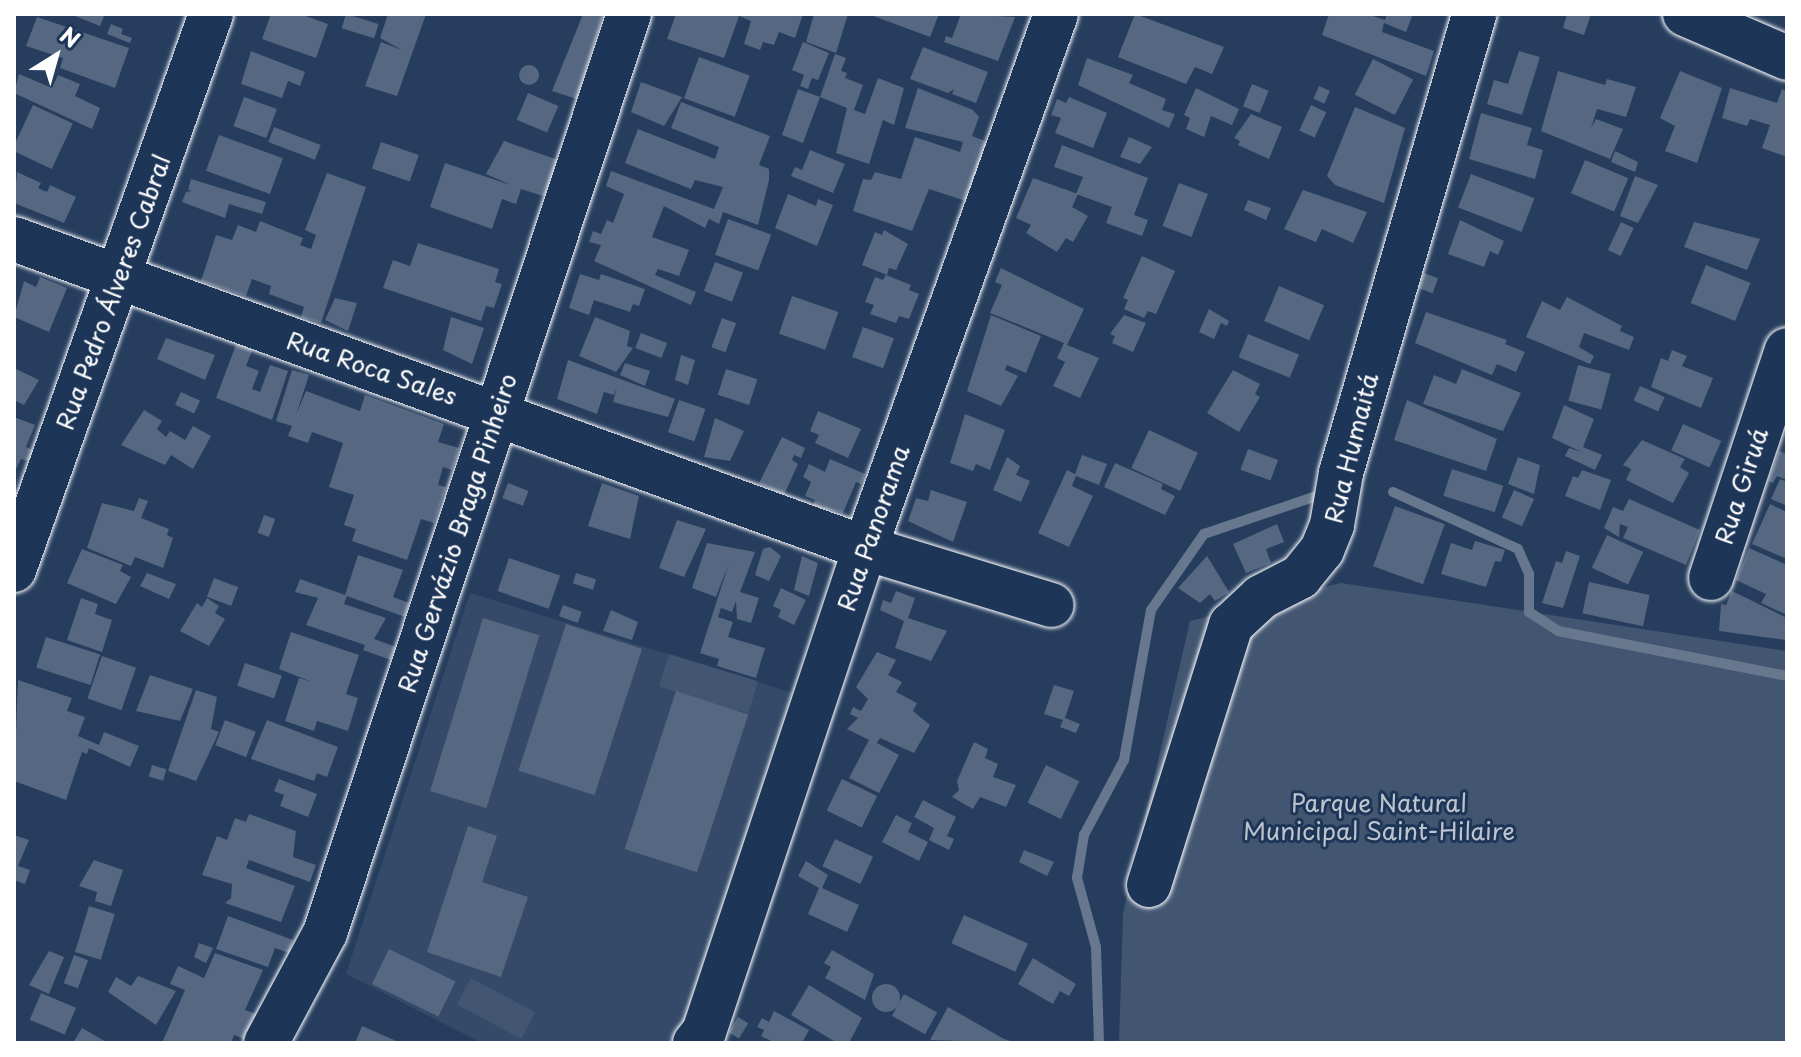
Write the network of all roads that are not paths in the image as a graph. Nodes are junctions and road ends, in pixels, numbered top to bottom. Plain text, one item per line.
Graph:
1 (211, 14) edge
2 (629, 14) edge
3 (1056, 14) edge
4 (1474, 14) edge
5 (1685, 14) edge
6 (1787, 58) edge
7 (14, 239) edge
8 (117, 278) junction
9 (1787, 350) edge
10 (496, 412) junction
11 (865, 548) junction
12 (14, 570) edge
13 (1711, 578) dead end
14 (1052, 605) dead end
15 (1149, 885) dead end
16 (266, 1043) edge
17 (695, 1043) edge

1 - 8 street, Rua Pedro Álveres Cabral
2 - 10 street, Rua Gervázio Braga Pinheiro
3 - 11 street, Rua Panorama
4 - 15 street, Rua Humaitá
5 - 6 street
7 - 8 street, Rua Roca Sales
8 - 10 street, Rua Roca Sales
8 - 12 street, Rua Pedro Álveres Cabral
9 - 13 street, Rua Giruá
10 - 11 street, Rua Roca Sales
10 - 16 street, Rua Gervázio Braga Pinheiro
11 - 14 street, Rua Roca Sales
11 - 17 street, Rua Panorama

